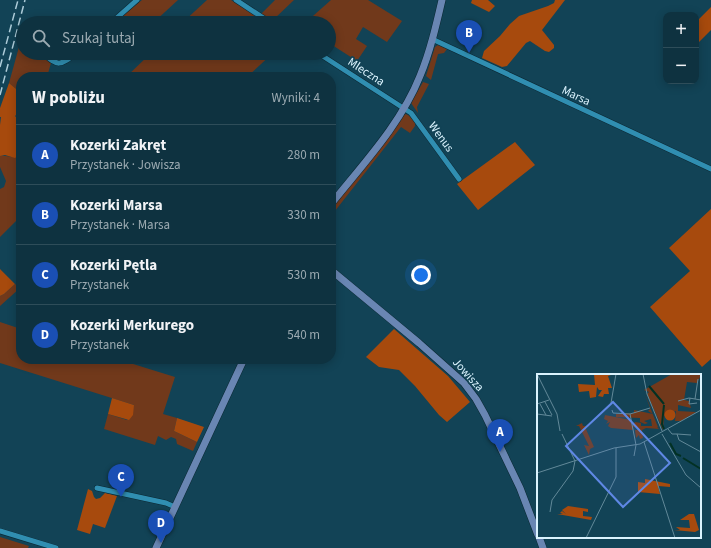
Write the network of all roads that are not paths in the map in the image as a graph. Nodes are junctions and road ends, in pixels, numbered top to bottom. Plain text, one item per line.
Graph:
1 (138, 0) edge
2 (236, 0) edge
3 (442, 0) edge
4 (119, 16) edge
5 (260, 16) edge
6 (432, 39) junction
7 (51, 60) edge
8 (65, 60) edge
9 (329, 60) edge
10 (404, 108) junction
11 (711, 169) edge
12 (459, 179) dead end
13 (336, 198) edge
14 (336, 274) edge
15 (242, 364) edge
16 (96, 488) dead end
17 (175, 507) junction
18 (0, 531) edge
19 (537, 533) edge
20 (539, 538) edge
21 (56, 548) edge
22 (156, 548) edge
23 (543, 548) edge

1 - 4 street
2 - 5 street
3 - 6 main road
6 - 10 main road
6 - 11 street, Marsa
7 - 8 street
9 - 10 street, Mleczna
10 - 12 street, Wenus
10 - 13 main road
14 - 19 main road, Jowisza
15 - 17 main road
16 - 17 street
17 - 22 main road
18 - 21 street
20 - 23 main road, Jowisza

